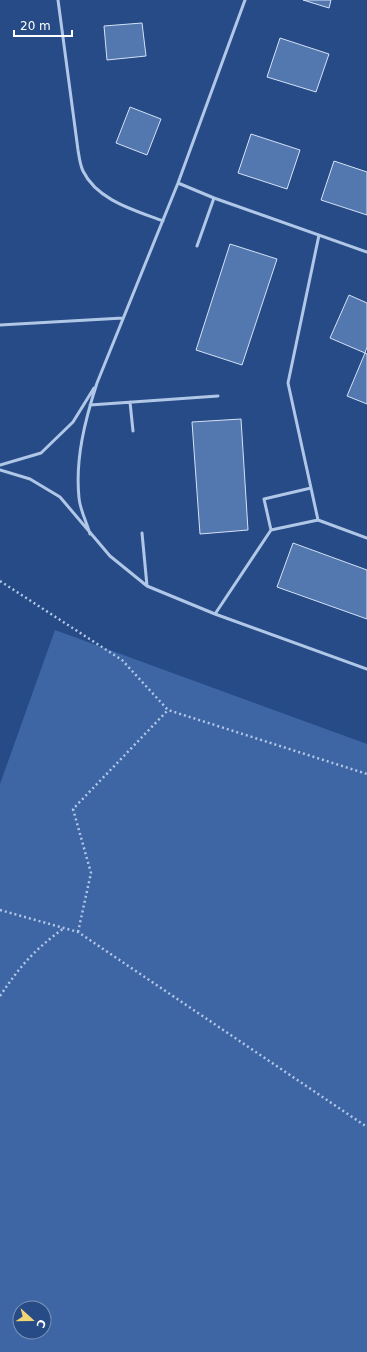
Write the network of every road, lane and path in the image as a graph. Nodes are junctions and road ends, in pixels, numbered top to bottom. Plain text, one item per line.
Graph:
1 (58, 0) edge
2 (245, 0) edge
3 (178, 183) junction
4 (214, 198) junction
5 (162, 221) junction
6 (319, 235) junction
7 (197, 246) dead end
8 (367, 252) edge
9 (123, 318) junction
10 (0, 325) edge
11 (97, 383) junction
12 (218, 396) dead end
13 (130, 402) junction
14 (90, 405) junction
15 (133, 431) dead end
16 (0, 465) edge
17 (0, 470) edge
18 (310, 488) junction
19 (318, 520) junction
20 (270, 530) junction
21 (142, 533) dead end
22 (90, 534) junction
23 (367, 538) edge
24 (0, 581) edge
25 (147, 586) junction
26 (215, 614) junction
27 (367, 669) edge
28 (168, 710) junction
29 (367, 774) edge
30 (0, 910) edge
31 (64, 928) junction
32 (78, 932) junction
33 (0, 996) edge
34 (367, 1127) edge

1 - 5 lane
2 - 3 lane
3 - 4 lane
3 - 5 lane
4 - 6 lane
4 - 7 lane
5 - 9 lane
6 - 8 lane
6 - 18 lane
9 - 10 lane
9 - 11 lane
11 - 14 lane
11 - 16 lane
12 - 13 lane
13 - 14 lane
13 - 15 lane
14 - 22 lane
17 - 22 lane
18 - 19 lane
18 - 20 lane
19 - 20 lane
19 - 23 lane
20 - 26 lane
21 - 25 lane
22 - 25 lane
24 - 28 path
25 - 26 lane
26 - 27 lane
28 - 29 path
28 - 32 path
30 - 31 path
31 - 32 path
31 - 33 path
32 - 34 path

